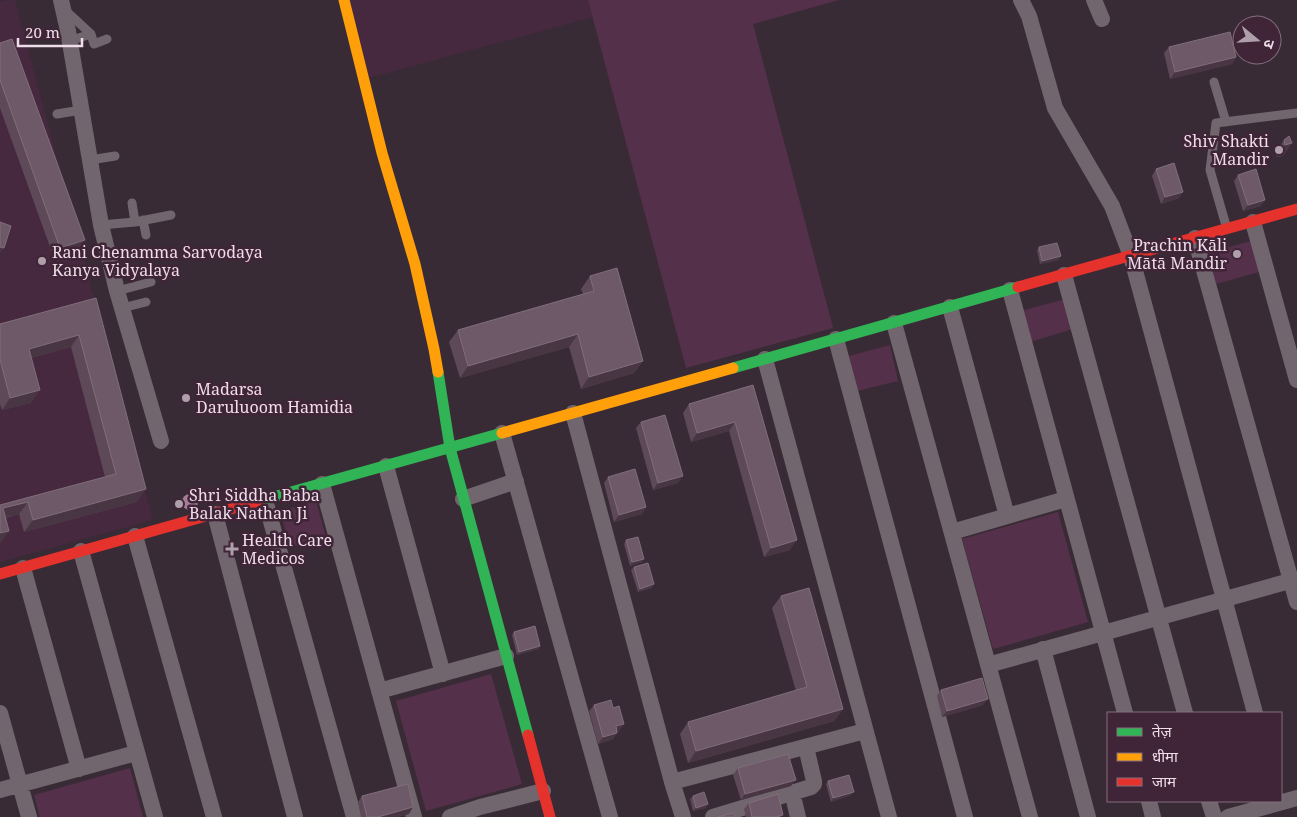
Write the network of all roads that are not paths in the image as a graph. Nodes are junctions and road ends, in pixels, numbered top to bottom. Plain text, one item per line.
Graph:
1 (344, 0) edge
2 (1021, 0) edge
3 (1094, 0) edge
4 (62, 4) edge
5 (1102, 19) dead end
6 (91, 34) junction
7 (107, 39) dead end
8 (70, 41) junction
9 (1214, 82) dead end
10 (80, 110) junction
11 (1297, 113) edge
12 (56, 114) dead end
13 (1226, 122) junction
14 (115, 156) dead end
15 (90, 160) junction
16 (132, 204) dead end
17 (1297, 210) edge
18 (171, 215) dead end
19 (139, 221) junction
20 (1253, 222) junction
21 (101, 225) junction
22 (1228, 229) junction
23 (146, 235) dead end
24 (1195, 238) junction
25 (1131, 256) junction
26 (131, 271) dead end
27 (1064, 275) junction
28 (151, 282) dead end
29 (115, 283) junction
30 (1010, 290) junction
31 (146, 302) dead end
32 (950, 307) junction
33 (122, 308) junction
34 (894, 323) junction
35 (836, 339) junction
36 (765, 359) junction
37 (1297, 380) edge
38 (573, 413) junction
39 (502, 433) junction
40 (161, 441) dead end
41 (450, 448) junction
42 (386, 466) junction
43 (516, 482) junction
44 (322, 484) junction
45 (463, 499) junction
46 (1066, 499) junction
47 (266, 500) junction
48 (215, 514) junction
49 (1007, 516) junction
50 (952, 532) junction
51 (135, 536) junction
52 (81, 551) junction
53 (23, 568) junction
54 (0, 574) edge
55 (1294, 579) edge
56 (1224, 599) junction
57 (1297, 602) edge
58 (1158, 617) junction
59 (1103, 632) junction
60 (1043, 649) junction
61 (506, 656) junction
62 (988, 665) junction
63 (443, 674) junction
64 (379, 691) junction
65 (1125, 712) edge
66 (1185, 712) edge
67 (1256, 712) edge
68 (0, 713) edge
69 (865, 731) junction
70 (806, 747) junction
71 (136, 754) junction
72 (79, 769) junction
73 (672, 782) junction
74 (20, 784) junction
75 (0, 790) edge
76 (543, 791) junction
77 (792, 792) junction
78 (1297, 798) edge
79 (1149, 802) edge
80 (1209, 802) edge
81 (1281, 807) edge
82 (481, 812) edge
83 (29, 817) edge
84 (155, 817) edge
85 (214, 817) edge
86 (295, 817) edge
87 (354, 817) edge
88 (414, 817) edge
89 (450, 817) edge
90 (550, 817) edge
91 (610, 817) edge
92 (683, 817) edge
93 (713, 817) edge
94 (798, 817) edge
95 (889, 817) edge
96 (965, 817) edge
97 (1030, 817) edge
98 (1088, 817) edge
99 (1153, 817) edge
100 (1214, 817) edge
101 (1228, 817) edge

1 - 41 street
2 - 25 street
3 - 5 street
4 - 6 lane
4 - 8 street
6 - 7 lane
6 - 8 lane
8 - 10 street
9 - 13 lane
10 - 12 lane
10 - 15 street
11 - 13 lane
13 - 22 lane
14 - 15 lane
15 - 21 street
16 - 19 lane
17 - 20 street
18 - 19 lane
19 - 21 lane
19 - 23 lane
20 - 22 street
20 - 37 street
21 - 29 street
22 - 24 street
24 - 25 street
24 - 55 street
25 - 27 street
25 - 56 street
26 - 29 lane
27 - 30 street
27 - 58 street
28 - 29 lane
29 - 33 street
30 - 32 street
30 - 46 street
31 - 33 lane
32 - 34 street
32 - 49 street
33 - 40 street
34 - 35 street
34 - 50 street
35 - 36 street
35 - 96 street
36 - 38 street
36 - 69 street
38 - 39 street
38 - 73 street
39 - 41 street
39 - 43 street
41 - 42 street
41 - 45 street
42 - 44 street
42 - 63 street
43 - 45 street
43 - 91 street
44 - 47 street
44 - 64 street
45 - 61 street
46 - 49 street
46 - 59 street
47 - 48 street
47 - 87 street
48 - 51 street
48 - 86 street
49 - 50 street
50 - 62 street
51 - 52 street
51 - 85 street
52 - 53 street
52 - 71 street
53 - 54 street
53 - 72 street
55 - 56 street
55 - 57 street
56 - 58 street
56 - 67 street
58 - 59 street
58 - 66 street
59 - 60 street
59 - 65 street
60 - 62 street
60 - 98 street
61 - 63 street
61 - 76 street
62 - 97 street
63 - 64 street
64 - 88 street
68 - 74 street
69 - 70 street
69 - 95 street
70 - 73 street
70 - 77 street
71 - 72 street
71 - 84 street
72 - 74 street
73 - 92 street
74 - 75 street
74 - 83 street
76 - 82 street
76 - 90 street
77 - 93 street
77 - 94 street
78 - 81 street
79 - 99 street
80 - 100 street
81 - 101 street
82 - 89 street

